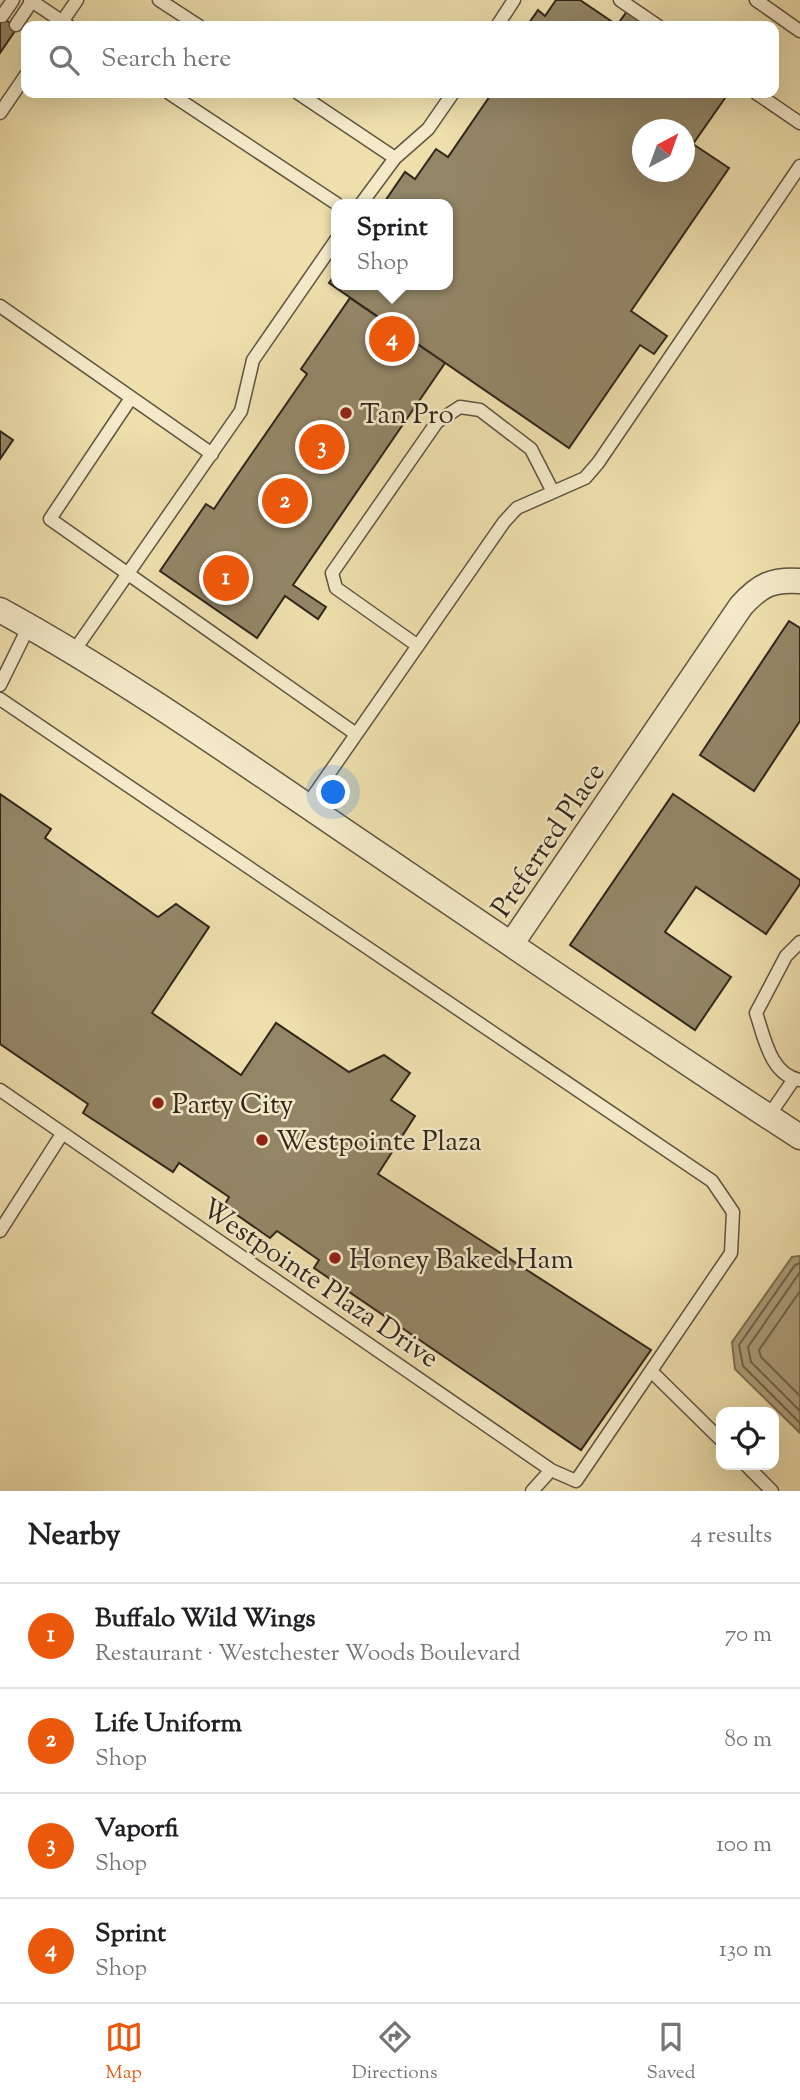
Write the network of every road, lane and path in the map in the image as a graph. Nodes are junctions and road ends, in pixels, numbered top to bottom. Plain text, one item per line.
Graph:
1 (13, 0) edge
2 (77, 0) edge
3 (159, 0) edge
4 (514, 0) edge
5 (620, 0) edge
6 (756, 0) edge
7 (31, 1) edge
8 (2, 16) dead end
9 (58, 21) edge
10 (65, 21) edge
11 (191, 21) edge
12 (500, 21) edge
13 (651, 21) edge
14 (16, 25) dead end
15 (800, 30) edge
16 (21, 82) edge
17 (177, 98) edge
18 (305, 98) edge
19 (450, 98) edge
20 (763, 98) edge
21 (0, 113) edge
22 (800, 123) edge
23 (395, 158) junction
24 (800, 166) edge
25 (366, 199) edge
26 (331, 200) edge
27 (331, 247) edge
28 (0, 306) edge
29 (131, 398) junction
30 (212, 454) junction
31 (553, 492) junction
32 (128, 574) junction
33 (800, 581) edge
34 (0, 610) edge
35 (29, 626) junction
36 (418, 646) junction
37 (74, 651) junction
38 (0, 685) edge
39 (0, 699) edge
40 (356, 734) junction
41 (307, 805) junction
42 (800, 942) edge
43 (512, 943) junction
44 (797, 1079) edge
45 (0, 1090) edge
46 (768, 1117) junction
47 (62, 1134) junction
48 (800, 1138) edge
49 (0, 1231) edge
50 (651, 1371) junction
51 (716, 1435) edge
52 (551, 1470) junction
53 (751, 1470) edge
54 (532, 1491) edge
55 (772, 1491) edge

1 - 8 lane
2 - 10 lane
3 - 11 lane
4 - 12 lane
5 - 13 lane
6 - 15 lane
7 - 9 lane
7 - 14 lane
16 - 21 lane
17 - 26 lane
18 - 23 lane
19 - 23 lane
20 - 22 lane
23 - 25 lane
24 - 31 lane
27 - 30 lane
28 - 29 lane
29 - 30 lane
29 - 32 lane
30 - 32 lane
31 - 36 lane
31 - 36 lane
32 - 37 lane
32 - 40 lane
33 - 43 street, Preferred Place
34 - 35 street
35 - 37 street
35 - 38 lane
36 - 40 lane
37 - 41 street
39 - 50 lane
40 - 41 lane
41 - 43 street
42 - 44 lane
43 - 46 street, Preferred Place
44 - 46 lane
45 - 47 lane, Westpointe Plaza Drive
46 - 48 street, Preferred Place
47 - 49 lane
47 - 52 lane, Westpointe Plaza Drive
50 - 51 lane
50 - 52 lane, Westpointe Plaza Drive
52 - 54 lane
53 - 55 lane

